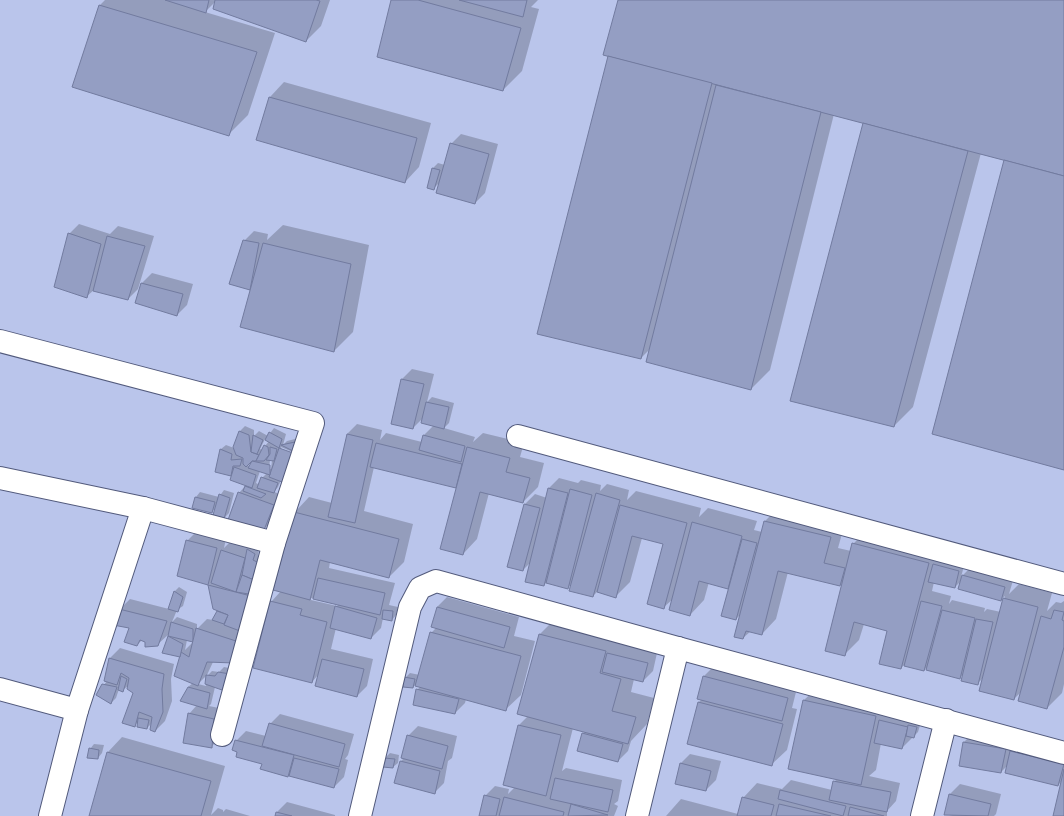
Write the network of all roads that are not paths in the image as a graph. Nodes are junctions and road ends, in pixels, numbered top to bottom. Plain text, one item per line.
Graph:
1 (0, 341) edge
2 (518, 436) dead end
3 (0, 478) edge
4 (143, 508) junction
5 (274, 543) junction
6 (1064, 584) edge
7 (678, 648) junction
8 (0, 689) edge
9 (76, 710) junction
10 (946, 720) junction
11 (222, 735) dead end
12 (1064, 752) edge
13 (50, 816) edge
14 (360, 816) edge
15 (637, 816) edge
16 (922, 816) edge

1 - 5 street
2 - 6 street
3 - 4 street
4 - 5 street
4 - 9 street
5 - 11 street
7 - 10 street
7 - 14 street
7 - 15 street
8 - 9 street
9 - 13 street
10 - 12 street
10 - 16 street

